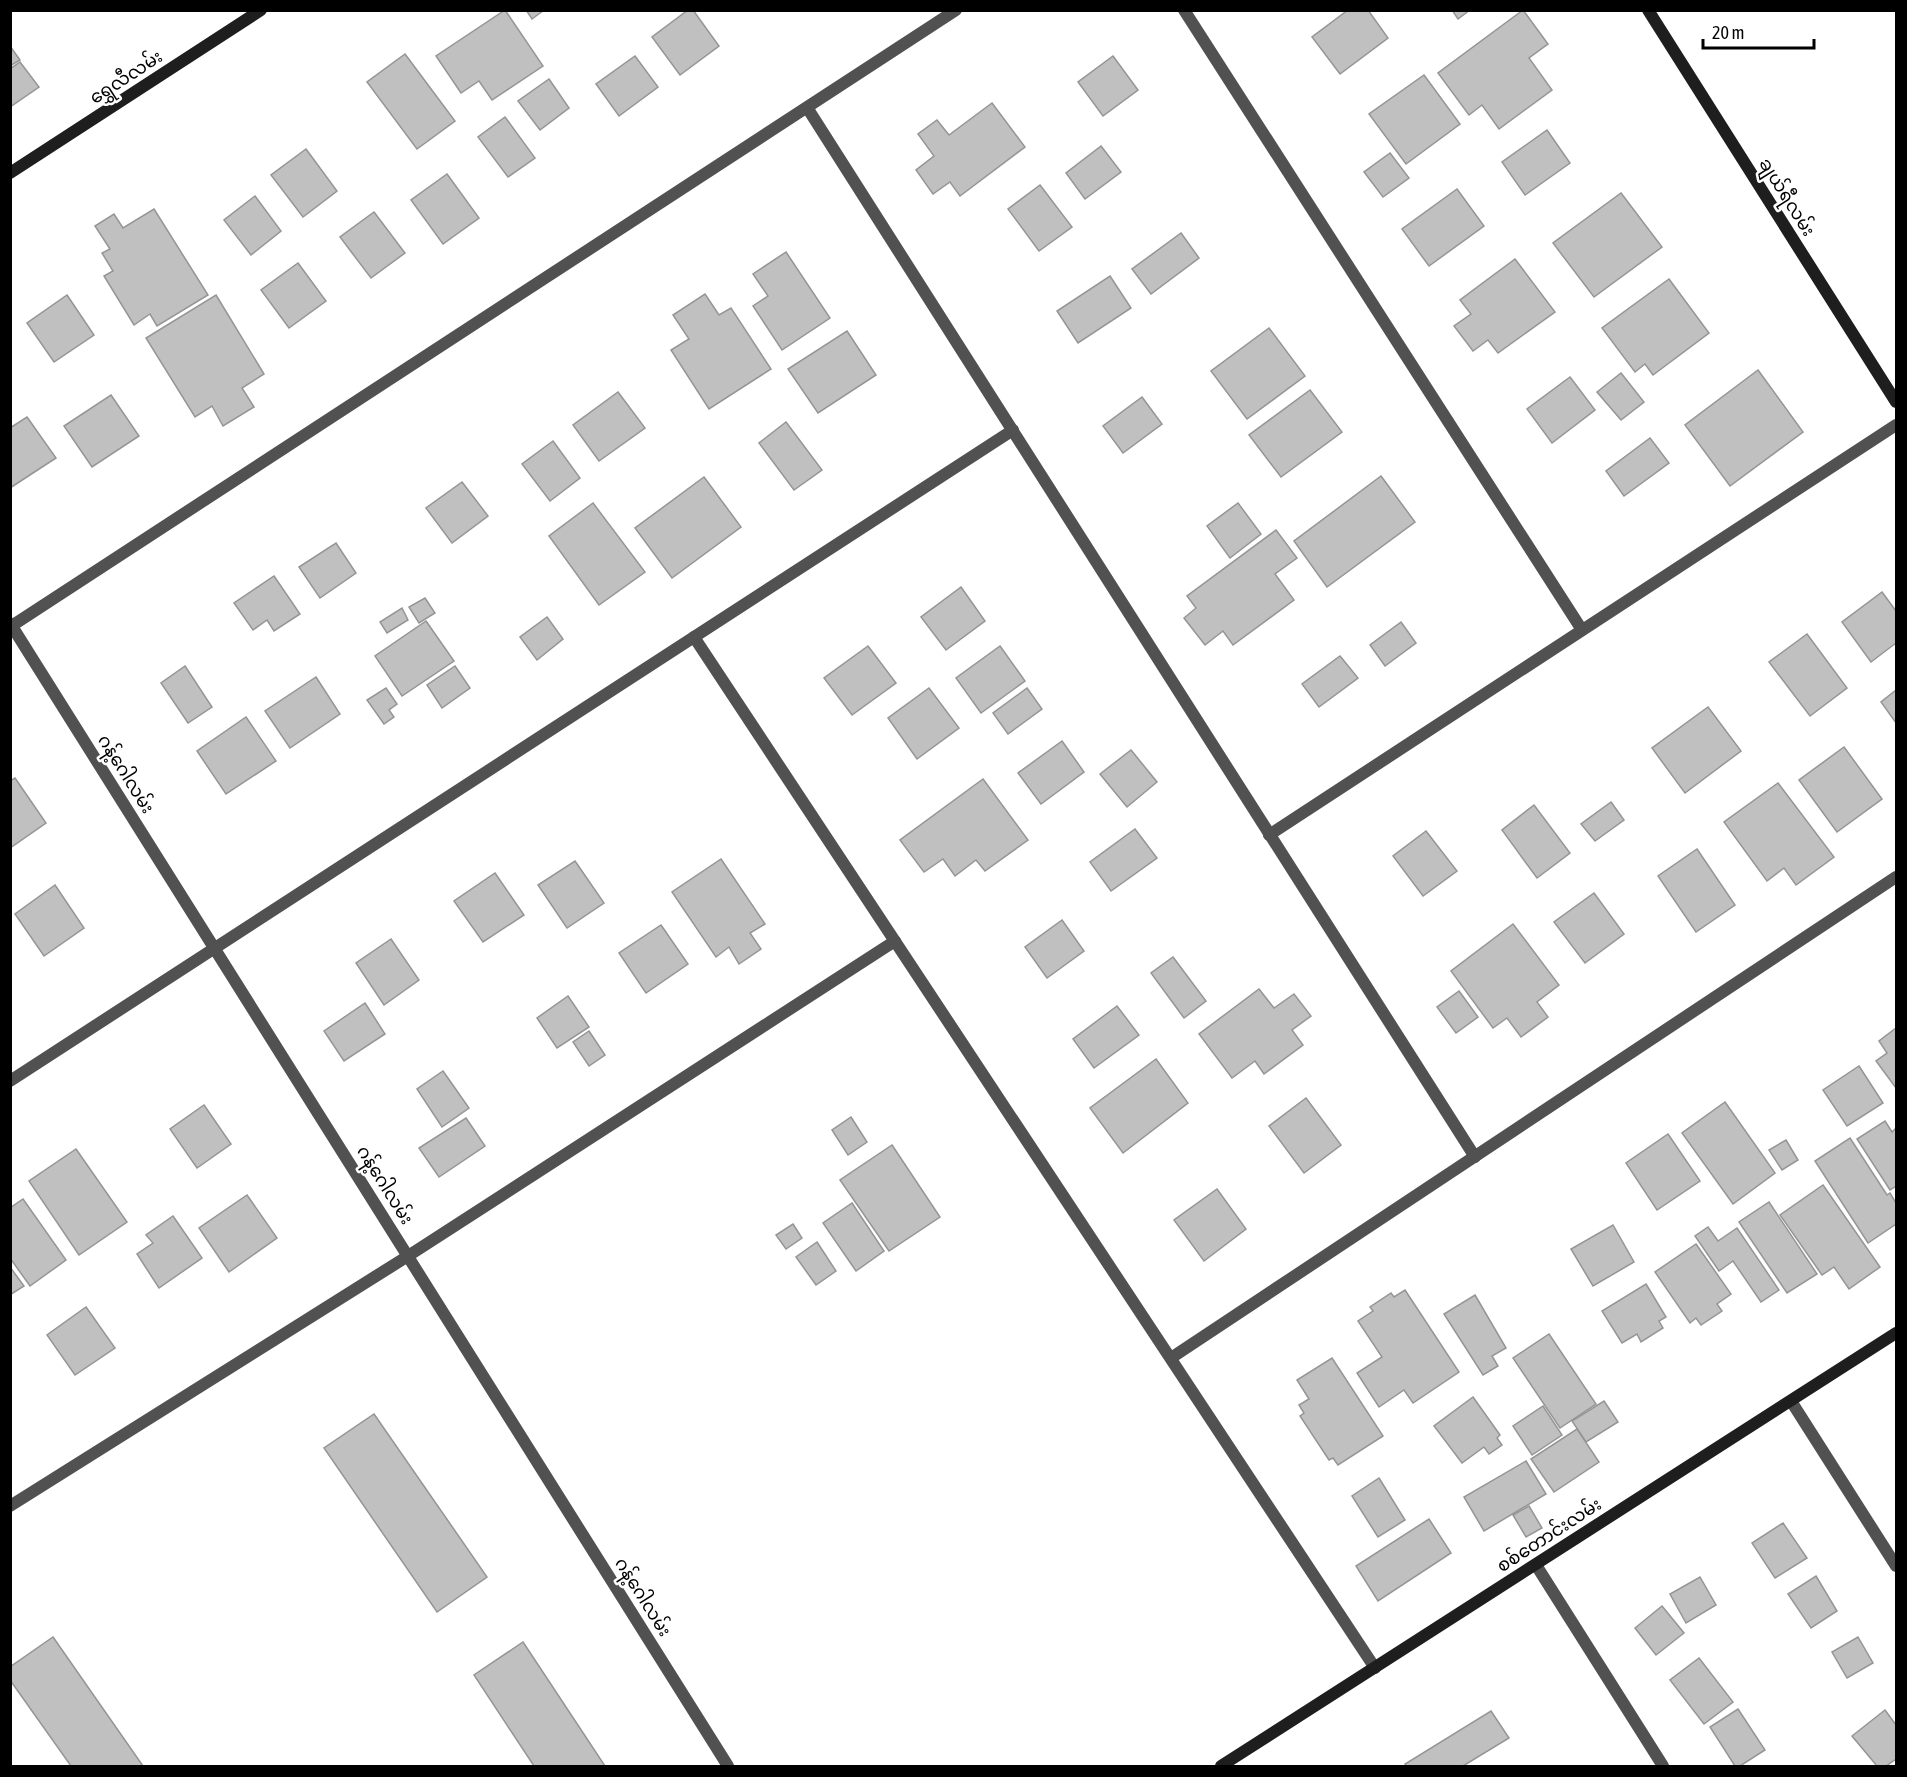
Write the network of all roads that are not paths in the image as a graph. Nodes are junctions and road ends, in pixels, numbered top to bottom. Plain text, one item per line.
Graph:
1 (261, 10) edge
2 (956, 10) edge
3 (1184, 10) edge
4 (1648, 10) edge
5 (808, 109) junction
6 (10, 173) edge
7 (1896, 402) edge
8 (1896, 425) edge
9 (1012, 430) junction
10 (11, 625) edge
11 (1582, 630) junction
12 (694, 637) junction
13 (1269, 835) junction
14 (1896, 877) edge
15 (895, 941) junction
16 (214, 948) junction
17 (10, 1081) edge
18 (1474, 1157) junction
19 (408, 1256) junction
20 (1896, 1333) edge
21 (1171, 1358) junction
22 (1791, 1401) junction
23 (10, 1506) edge
24 (1536, 1565) junction
25 (1896, 1566) edge
26 (1375, 1668) junction
27 (728, 1767) edge
28 (1221, 1767) edge
29 (1663, 1767) edge

1 - 6 street, ရွှေလီလမ်း
2 - 5 street
3 - 11 street
4 - 7 street, ချယ်ရီလမ်း
5 - 9 street
5 - 10 street
8 - 11 street
9 - 12 street
9 - 13 street
10 - 16 street, ဂန့်ဂေါလမ်း
11 - 13 street
12 - 15 street
12 - 16 street
13 - 18 street
14 - 18 street
15 - 19 street
15 - 21 street
16 - 17 street
16 - 19 street, ဂန့်ဂေါလမ်း
18 - 21 street
19 - 23 street
19 - 27 street, ဂန့်ဂေါလမ်း
20 - 22 street, စစ်တောင်းလမ်း
21 - 26 street
22 - 24 street, စစ်တောင်းလမ်း
22 - 25 street
24 - 26 street, စစ်တောင်းလမ်း
24 - 29 street
26 - 28 street, စစ်တောင်းလမ်း

